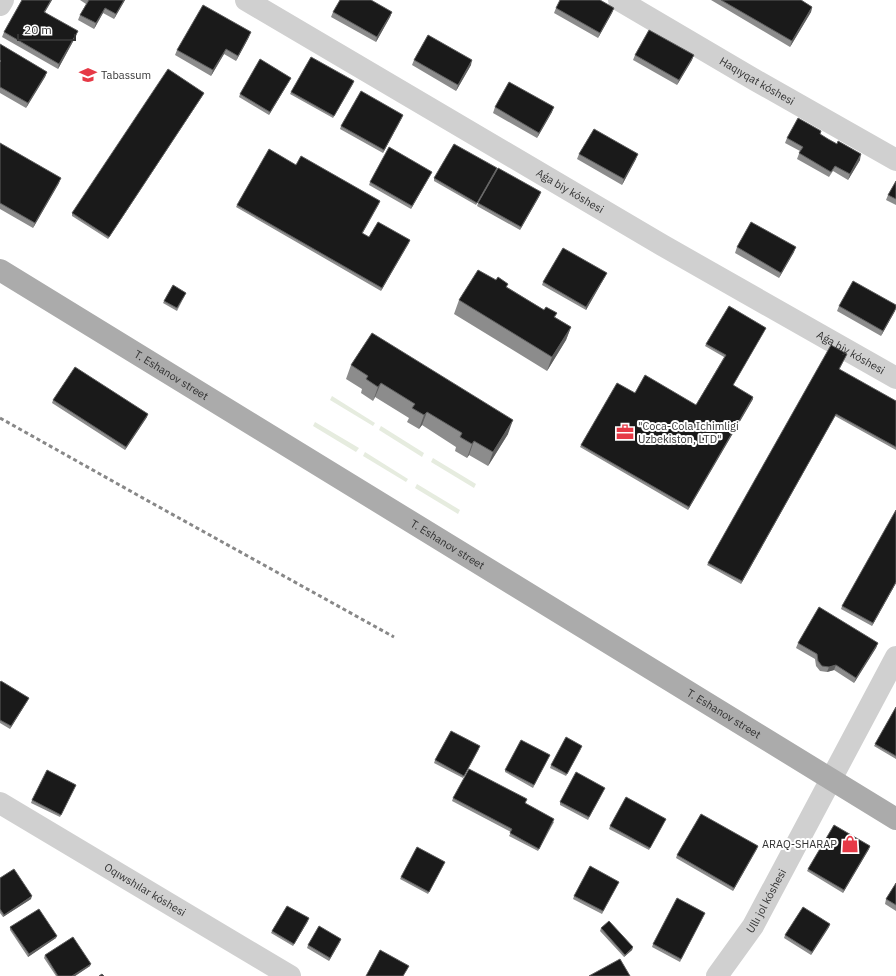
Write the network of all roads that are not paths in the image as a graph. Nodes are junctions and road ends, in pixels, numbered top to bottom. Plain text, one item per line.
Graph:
1 (3, 0) edge
2 (246, 0) edge
3 (619, 0) edge
4 (0, 5) edge
5 (896, 160) edge
6 (0, 270) edge
7 (896, 378) edge
8 (896, 657) edge
9 (832, 779) junction
10 (0, 803) edge
11 (896, 818) edge
12 (290, 976) edge
13 (717, 976) edge

1 - 4 street
2 - 7 street, Aǵa biy kóshesi
3 - 5 street, Haqıyqat kóshesi
6 - 9 main road, T. Eshanov street
8 - 9 street, Ullı jol kóshesi
9 - 11 main road, T. Eshanov street
9 - 13 street, Ullı jol kóshesi
10 - 12 street, Oqıwshılar kóshesi

